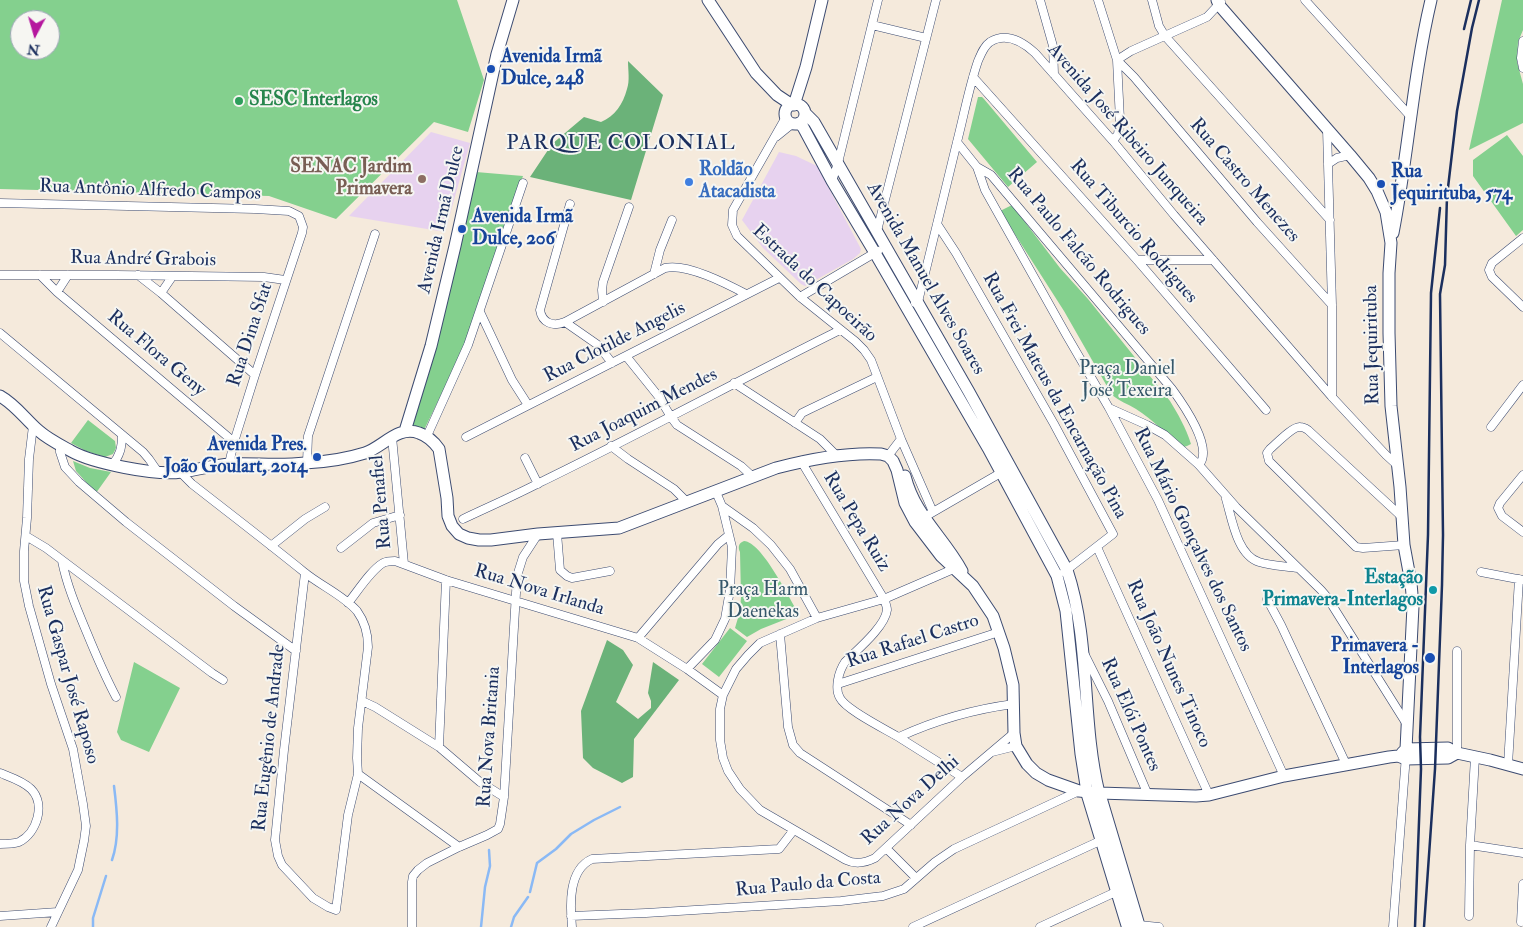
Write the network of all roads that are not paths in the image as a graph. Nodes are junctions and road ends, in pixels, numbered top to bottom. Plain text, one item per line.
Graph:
1 (513, 0) edge
2 (522, 0) edge
3 (708, 0) edge
4 (822, 0) edge
5 (878, 0) edge
6 (936, 0) edge
7 (1040, 0) edge
8 (1098, 0) edge
9 (1152, 0) edge
10 (1305, 0) edge
11 (1431, 0) edge
12 (1220, 2) edge
13 (508, 16) junction
14 (872, 25) junction
15 (1165, 36) junction
16 (926, 38) junction
17 (1523, 41) edge
18 (1117, 60) junction
19 (1523, 68) edge
20 (1054, 74) junction
21 (973, 77) junction
22 (1134, 77) junction
23 (1118, 83) junction
24 (795, 113) junction
25 (1411, 117) junction
26 (1327, 128) junction
27 (1113, 141) junction
28 (958, 142) junction
29 (1350, 155) junction
30 (838, 163) junction
31 (1328, 164) junction
32 (977, 167) junction
33 (832, 181) junction
34 (524, 183) dead end
35 (0, 203) edge
36 (570, 204) dead end
37 (1398, 204) junction
38 (629, 207) dead end
39 (1386, 212) junction
40 (299, 216) joint
41 (672, 220) dead end
42 (1330, 220) junction
43 (937, 224) junction
44 (877, 231) junction
45 (375, 234) dead end
46 (1523, 238) edge
47 (1391, 243) junction
48 (886, 247) junction
49 (875, 253) junction
50 (1137, 260) junction
51 (1213, 260) junction
52 (654, 274) junction
53 (0, 275) edge
54 (40, 275) junction
55 (68, 275) junction
56 (138, 276) junction
57 (172, 276) junction
58 (779, 278) junction
59 (285, 280) junction
60 (56, 292) junction
61 (162, 293) junction
62 (746, 294) junction
63 (800, 297) junction
64 (603, 302) junction
65 (918, 302) junction
66 (1332, 305) junction
67 (1523, 307) edge
68 (907, 308) junction
69 (480, 312) junction
70 (565, 322) junction
71 (840, 330) junction
72 (0, 333) edge
73 (626, 356) junction
74 (612, 363) junction
75 (255, 375) junction
76 (877, 377) junction
77 (734, 383) junction
78 (1523, 385) edge
79 (0, 396) edge
80 (1332, 397) junction
81 (528, 406) junction
82 (1109, 408) junction
83 (1266, 410) dead end
84 (670, 417) junction
85 (795, 423) junction
86 (33, 426) junction
87 (1491, 427) dead end
88 (405, 431) junction
89 (122, 435) junction
90 (427, 436) junction
91 (466, 436) dead end
92 (392, 437) junction
93 (901, 439) junction
94 (234, 442) junction
95 (60, 444) junction
96 (612, 446) junction
97 (890, 453) junction
98 (831, 455) junction
99 (525, 458) dead end
100 (801, 461) junction
101 (307, 463) junction
102 (112, 464) junction
103 (229, 464) junction
104 (1199, 465) junction
105 (1397, 465) junction
106 (1011, 466) junction
107 (158, 472) junction
108 (181, 472) junction
109 (1001, 474) junction
110 (1523, 475) edge
111 (753, 477) junction
112 (538, 484) junction
113 (716, 492) junction
114 (1225, 495) junction
115 (687, 502) junction
116 (722, 506) junction
117 (325, 507) dead end
118 (400, 516) junction
119 (924, 517) junction
120 (1402, 517) junction
121 (463, 518) dead end
122 (1523, 532) edge
123 (557, 533) junction
124 (538, 534) junction
125 (729, 534) junction
126 (26, 536) junction
127 (1404, 545) junction
128 (271, 546) junction
129 (1097, 547) junction
130 (341, 548) dead end
131 (62, 561) junction
132 (404, 564) junction
133 (1298, 568) junction
134 (959, 570) junction
135 (610, 571) dead end
136 (1481, 572) dead end
137 (305, 573) junction
138 (1062, 573) junction
139 (1521, 579) edge
140 (446, 580) junction
141 (884, 598) junction
142 (1267, 599) dead end
143 (516, 601) junction
144 (348, 603) junction
145 (817, 618) junction
146 (999, 632) junction
147 (780, 634) junction
148 (638, 638) junction
149 (1082, 649) junction
150 (296, 650) junction
151 (1457, 650) dead end
152 (687, 669) junction
153 (223, 680) dead end
154 (838, 684) junction
155 (723, 695) junction
156 (116, 697) dead end
157 (362, 701) junction
158 (1014, 704) junction
159 (1408, 728) junction
160 (1014, 733) junction
161 (899, 737) junction
162 (1016, 746) junction
163 (439, 747) junction
164 (990, 752) junction
165 (1407, 753) junction
166 (1457, 753) junction
167 (1475, 757) junction
168 (1346, 764) junction
169 (1508, 765) junction
170 (1523, 769) edge
171 (0, 772) edge
172 (358, 774) junction
173 (1284, 776) junction
174 (962, 777) junction
175 (1088, 792) junction
176 (1148, 795) junction
177 (1209, 795) junction
178 (504, 797) junction
179 (911, 825) junction
180 (793, 831) junction
181 (1102, 840) junction
182 (0, 844) edge
183 (1470, 845) junction
184 (459, 847) junction
185 (886, 848) junction
186 (1523, 853) edge
187 (916, 878) junction
188 (1523, 884) edge
189 (1123, 889) junction
190 (58, 912) junction
191 (0, 916) edge
192 (571, 916) junction
193 (1469, 916) dead end
194 (1521, 922) dead end
195 (1135, 926) edge
196 (51, 927) edge
197 (412, 927) edge
198 (572, 927) edge
199 (913, 927) edge
200 (1040, 927) edge
201 (1159, 927) edge
202 (1393, 927) edge

1 - 13 street, Avenida Irmã Dulce
2 - 13 street, Avenida Irmã Dulce
3 - 24 street, Avenida Manuel Alves Soares
4 - 24 street
5 - 14 street
6 - 16 street
7 - 20 street
8 - 18 street
9 - 15 street
10 - 25 street
11 - 25 street
12 - 15 street
12 - 26 street, Rua Jequirituba
13 - 88 street, Avenida Irmã Dulce
14 - 16 street
14 - 30 street
15 - 18 street
15 - 42 street
16 - 44 street
17 - 19 street
18 - 22 street, Rua Castro Menezes
18 - 23 street
20 - 21 street, Avenida José Ribeiro Junqueira
20 - 27 street, Avenida José Ribeiro Junqueira
21 - 28 street, Avenida José Ribeiro Junqueira
21 - 50 street, Rua Tiburcio Rodrigues
22 - 23 street
22 - 66 street, Rua Castro Menezes
23 - 27 street
24 - 30 street, Avenida Manuel Alves Soares
24 - 33 street, Avenida Manuel Alves Soares
24 - 58 street, Estrada do Capoeirão
25 - 37 street
26 - 29 street, Rua Jequirituba
26 - 31 street
27 - 51 street, Avenida José Ribeiro Junqueira
28 - 32 street, Rua Mário Gonçalves dos Santos
28 - 43 street, Avenida José Ribeiro Junqueira
29 - 31 street
29 - 39 street, Rua Jequirituba
30 - 33 street
30 - 44 street, Avenida Manuel Alves Soares
31 - 42 street
32 - 82 street, Rua Mário Gonçalves dos Santos
32 - 104 street, Rua Paulo Falcão Rodrigues
33 - 49 street, Avenida Manuel Alves Soares
34 - 69 street
35 - 40 street, Rua Antônio Alfredo Campos
36 - 70 street
37 - 39 street
37 - 47 street
38 - 64 street
39 - 47 street, Rua Jequirituba
40 - 59 street, Rua Dina Sfat
41 - 52 street
42 - 66 street
43 - 65 street, Avenida José Ribeiro Junqueira
43 - 129 street, Rua Frei Mateus da Encarnação Pina
44 - 48 street, Avenida Manuel Alves Soares
45 - 101 street
46 - 67 street
47 - 105 street, Rua Jequirituba
48 - 49 street
48 - 65 street, Avenida Manuel Alves Soares
49 - 63 street
49 - 68 street, Avenida Manuel Alves Soares
50 - 51 street
50 - 83 street, Rua Tiburcio Rodrigues
51 - 80 street, Avenida José Ribeiro Junqueira
52 - 62 street
52 - 64 street
53 - 54 street, Rua André Grabois
54 - 55 street, Rua André Grabois
54 - 60 street, Rua Flora Geny
55 - 56 street, Rua André Grabois
55 - 60 street
56 - 57 street, Rua André Grabois
56 - 61 street
57 - 59 street, Rua André Grabois
57 - 61 street
58 - 62 street, Rua Clotilde Angelis
58 - 63 street, Estrada do Capoeirão
59 - 75 street, Rua Dina Sfat
60 - 94 street, Rua Flora Geny
61 - 75 street
62 - 73 street, Rua Clotilde Angelis
63 - 71 street, Estrada do Capoeirão
64 - 70 street
65 - 68 street
65 - 106 street, Avenida Manuel Alves Soares
66 - 80 street
68 - 109 street, Avenida Manuel Alves Soares
69 - 81 street
69 - 90 street
70 - 74 street
71 - 76 street, Estrada do Capoeirão
71 - 77 street, Rua Joaquim Mendes
72 - 89 street
73 - 74 street, Rua Clotilde Angelis
73 - 84 street
74 - 81 street, Rua Clotilde Angelis
75 - 94 street, Rua Dina Sfat
76 - 85 street
76 - 93 street, Estrada do Capoeirão
77 - 84 street, Rua Joaquim Mendes
77 - 85 street
78 - 87 street
79 - 86 street
80 - 105 street, Avenida José Ribeiro Junqueira
81 - 91 street, Rua Clotilde Angelis
82 - 104 street
82 - 173 street, Rua Mário Gonçalves dos Santos
84 - 96 street, Rua Joaquim Mendes
84 - 111 street
85 - 98 street
86 - 95 street
86 - 126 street, Rua Gaspar José Raposo
88 - 90 street
88 - 92 street
89 - 102 street
89 - 107 street
90 - 124 street
92 - 101 street
92 - 118 street, Rua Penafiel
93 - 97 street
93 - 119 street, Estrada do Capoeirão
94 - 103 street, Rua Dina Sfat
95 - 102 street
95 - 150 street
96 - 112 street, Rua Joaquim Mendes
96 - 115 street
97 - 98 street
97 - 119 street
98 - 100 street
99 - 112 street
100 - 111 street
100 - 141 street, Rua Pepa Ruiz
101 - 103 street
102 - 107 street
103 - 108 street
104 - 114 street
105 - 120 street, Rua Jequirituba
106 - 109 street
106 - 138 street, Avenida Manuel Alves Soares
107 - 108 street
108 - 128 street
109 - 119 street
109 - 138 street, Avenida Manuel Alves Soares
110 - 122 street
111 - 113 street
112 - 121 street, Rua Joaquim Mendes
113 - 115 street
113 - 116 street
114 - 133 street
114 - 133 street
115 - 123 street
116 - 125 street
116 - 145 street
117 - 128 street
118 - 130 street
118 - 132 street, Rua Penafiel
119 - 134 street
120 - 127 street, Rua Jequirituba
120 - 127 street
123 - 124 street
123 - 135 street
124 - 143 street, Rua Nova Britania
125 - 148 street
125 - 152 street
126 - 131 street
126 - 190 street, Rua Gaspar José Raposo
127 - 159 street, Rua Jequirituba
128 - 137 street
129 - 138 street, Rua Frei Mateus da Encarnação Pina
129 - 177 street, Rua João Nunes Tinoco
131 - 153 street
131 - 156 street
132 - 140 street, Rua Nova Irlanda
132 - 144 street, Rua Nova Irlanda
133 - 159 street
134 - 141 street, Rua Nova Delhi
134 - 146 street
136 - 139 street
137 - 144 street
137 - 150 street, Rua Eugênio de Andrade
138 - 149 street, Avenida Manuel Alves Soares
138 - 175 street, Avenida Manuel Alves Soares
139 - 169 street
140 - 143 street, Rua Nova Irlanda
140 - 163 street
141 - 145 street, Rua Nova Delhi
141 - 154 street
142 - 168 street
143 - 148 street, Rua Nova Irlanda
143 - 178 street, Rua Nova Britania
144 - 157 street
145 - 147 street, Rua Nova Delhi
146 - 154 street, Rua Rafael Castro
146 - 158 street
147 - 155 street, Rua Nova Delhi
147 - 179 street
148 - 152 street, Rua Nova Irlanda
149 - 175 street, Avenida Manuel Alves Soares
149 - 176 street, Rua Elói Pontes
150 - 172 street, Rua Eugênio de Andrade
151 - 166 street
152 - 155 street, Rua Nova Irlanda
154 - 161 street
155 - 180 street, Rua Nova Delhi
157 - 163 street
157 - 172 street
158 - 160 street
158 - 161 street
159 - 165 street
160 - 162 street
160 - 164 street, Rua Nova Delhi
161 - 174 street
162 - 164 street, Rua Nova Delhi
162 - 175 street
163 - 178 street
164 - 174 street, Rua Nova Delhi
165 - 166 street
165 - 168 street
165 - 202 street
166 - 167 street
167 - 169 street
167 - 183 street
168 - 173 street
169 - 170 street
171 - 182 street
172 - 184 street
173 - 177 street
174 - 179 street, Rua Nova Delhi
175 - 176 street
175 - 181 main road
175 - 187 street, Rua Paulo da Costa
175 - 189 main road
176 - 177 street
178 - 184 street, Rua Nova Britania
179 - 185 street, Rua Nova Delhi
180 - 185 street, Rua Nova Delhi
180 - 192 street
181 - 189 main road
181 - 199 street
183 - 186 street
183 - 193 street
184 - 197 street, Rua Nova Britania
185 - 187 street
187 - 192 street, Rua Paulo da Costa
188 - 194 street
189 - 195 main road
189 - 200 street
190 - 191 street
190 - 196 street, Rua Gaspar José Raposo
192 - 198 street
195 - 201 street

